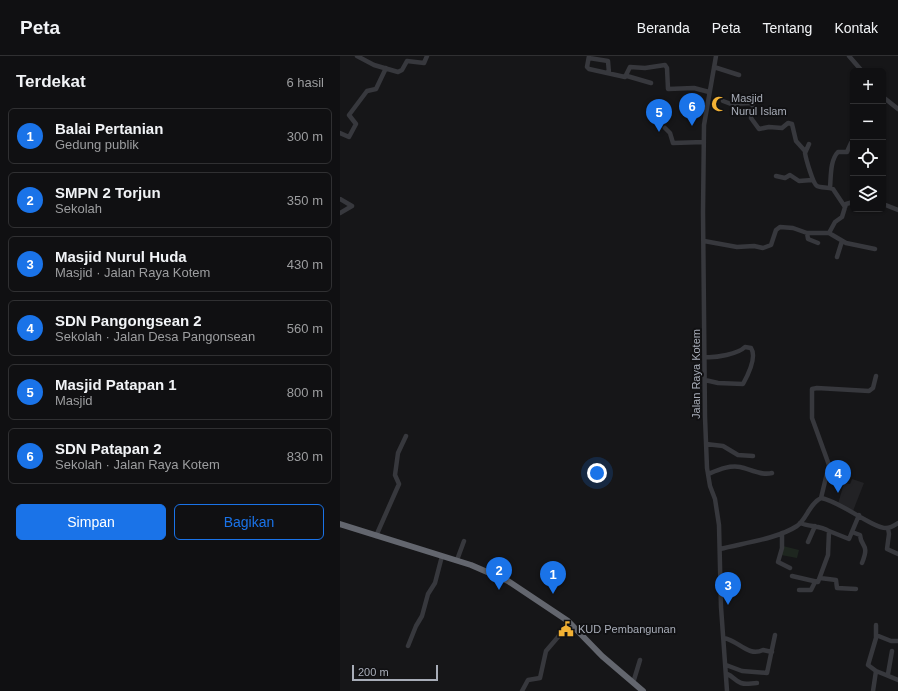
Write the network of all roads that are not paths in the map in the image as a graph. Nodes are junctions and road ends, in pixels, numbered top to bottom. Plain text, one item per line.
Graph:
1 (357, 56) edge
2 (427, 56) edge
3 (716, 56) edge
4 (849, 56) edge
5 (589, 57) edge
6 (714, 67) junction
7 (386, 68) junction
8 (859, 68) edge
9 (609, 73) junction
10 (739, 75) dead end
11 (627, 76) junction
12 (651, 83) dead end
13 (709, 92) junction
14 (886, 99) edge
15 (723, 101) dead end
16 (898, 109) edge
17 (665, 128) dead end
18 (340, 134) edge
19 (704, 142) junction
20 (809, 144) dead end
21 (850, 145) edge
22 (805, 152) junction
23 (776, 176) dead end
24 (812, 180) junction
25 (830, 188) junction
26 (340, 199) edge
27 (850, 202) edge
28 (886, 205) edge
29 (845, 207) junction
30 (898, 210) edge
31 (340, 213) edge
32 (807, 233) junction
33 (828, 233) junction
34 (704, 240) junction
35 (842, 241) junction
36 (818, 243) dead end
37 (875, 249) dead end
38 (837, 257) dead end
39 (705, 357) junction
40 (876, 376) dead end
41 (705, 380) junction
42 (406, 436) dead end
43 (706, 444) junction
44 (753, 456) dead end
45 (708, 474) junction
46 (772, 474) dead end
47 (821, 498) junction
48 (859, 515) junction
49 (800, 523) junction
50 (898, 523) edge
51 (340, 524) edge
52 (815, 526) junction
53 (888, 528) junction
54 (829, 531) junction
55 (852, 532) junction
56 (782, 533) junction
57 (376, 536) junction
58 (464, 541) dead end
59 (808, 542) dead end
60 (720, 549) junction
61 (898, 554) edge
62 (442, 556) junction
63 (457, 560) junction
64 (862, 563) dead end
65 (790, 568) dead end
66 (792, 576) dead end
67 (820, 578) junction
68 (815, 582) junction
69 (856, 588) dead end
70 (799, 590) dead end
71 (568, 621) junction
72 (876, 625) dead end
73 (775, 635) dead end
74 (876, 635) junction
75 (724, 638) junction
76 (898, 641) edge
77 (408, 646) dead end
78 (892, 651) dead end
79 (772, 652) junction
80 (640, 660) dead end
81 (726, 665) junction
82 (876, 671) junction
83 (727, 674) junction
84 (886, 675) junction
85 (898, 680) edge
86 (633, 683) junction
87 (757, 683) dead end
88 (522, 691) edge
89 (643, 691) edge
90 (728, 691) edge
91 (873, 691) edge

1 - 7 street
2 - 7 street
3 - 6 street, Jalan Raya Kotem
4 - 8 street
5 - 9 street
5 - 9 street
6 - 10 street
6 - 13 street, Jalan Raya Kotem
7 - 18 street
9 - 11 street
11 - 12 street
11 - 13 street
13 - 19 street, Jalan Raya Kotem
14 - 16 street
15 - 22 street
17 - 19 street
19 - 34 street, Jalan Raya Kotem
20 - 22 street
21 - 25 street
22 - 24 street
23 - 24 street
24 - 25 street
25 - 29 street
26 - 31 street
27 - 29 street
28 - 30 street
29 - 33 street
32 - 33 street
32 - 34 street
32 - 36 street
33 - 35 street
34 - 39 street, Jalan Raya Kotem
35 - 37 street
35 - 38 street
39 - 41 street, Jalan Raya Kotem
39 - 41 street
40 - 47 street
41 - 43 street, Jalan Raya Kotem
42 - 57 street
43 - 44 street
43 - 45 street, Jalan Raya Kotem
45 - 46 street
45 - 60 street, Jalan Raya Kotem
47 - 48 street
47 - 49 street
48 - 53 street
48 - 55 street
49 - 52 street
49 - 56 street
50 - 53 street
51 - 57 highway
52 - 54 street
52 - 59 street
53 - 61 street
54 - 55 street
54 - 67 street
55 - 64 street
56 - 60 street
56 - 65 street
57 - 62 highway
58 - 63 street
60 - 75 street, Jalan Raya Kotem
62 - 63 highway
62 - 77 street
63 - 71 highway
66 - 68 street
67 - 68 street
67 - 69 street
68 - 70 street
71 - 86 highway
71 - 88 street
72 - 74 street
73 - 79 street
74 - 76 street
74 - 82 street
75 - 79 street
75 - 81 street, Jalan Raya Kotem
78 - 84 street
79 - 81 street
80 - 86 street
81 - 83 street, Jalan Raya Kotem
82 - 84 street
82 - 91 street
83 - 87 street
83 - 90 street, Jalan Raya Kotem
84 - 85 street
86 - 89 highway

